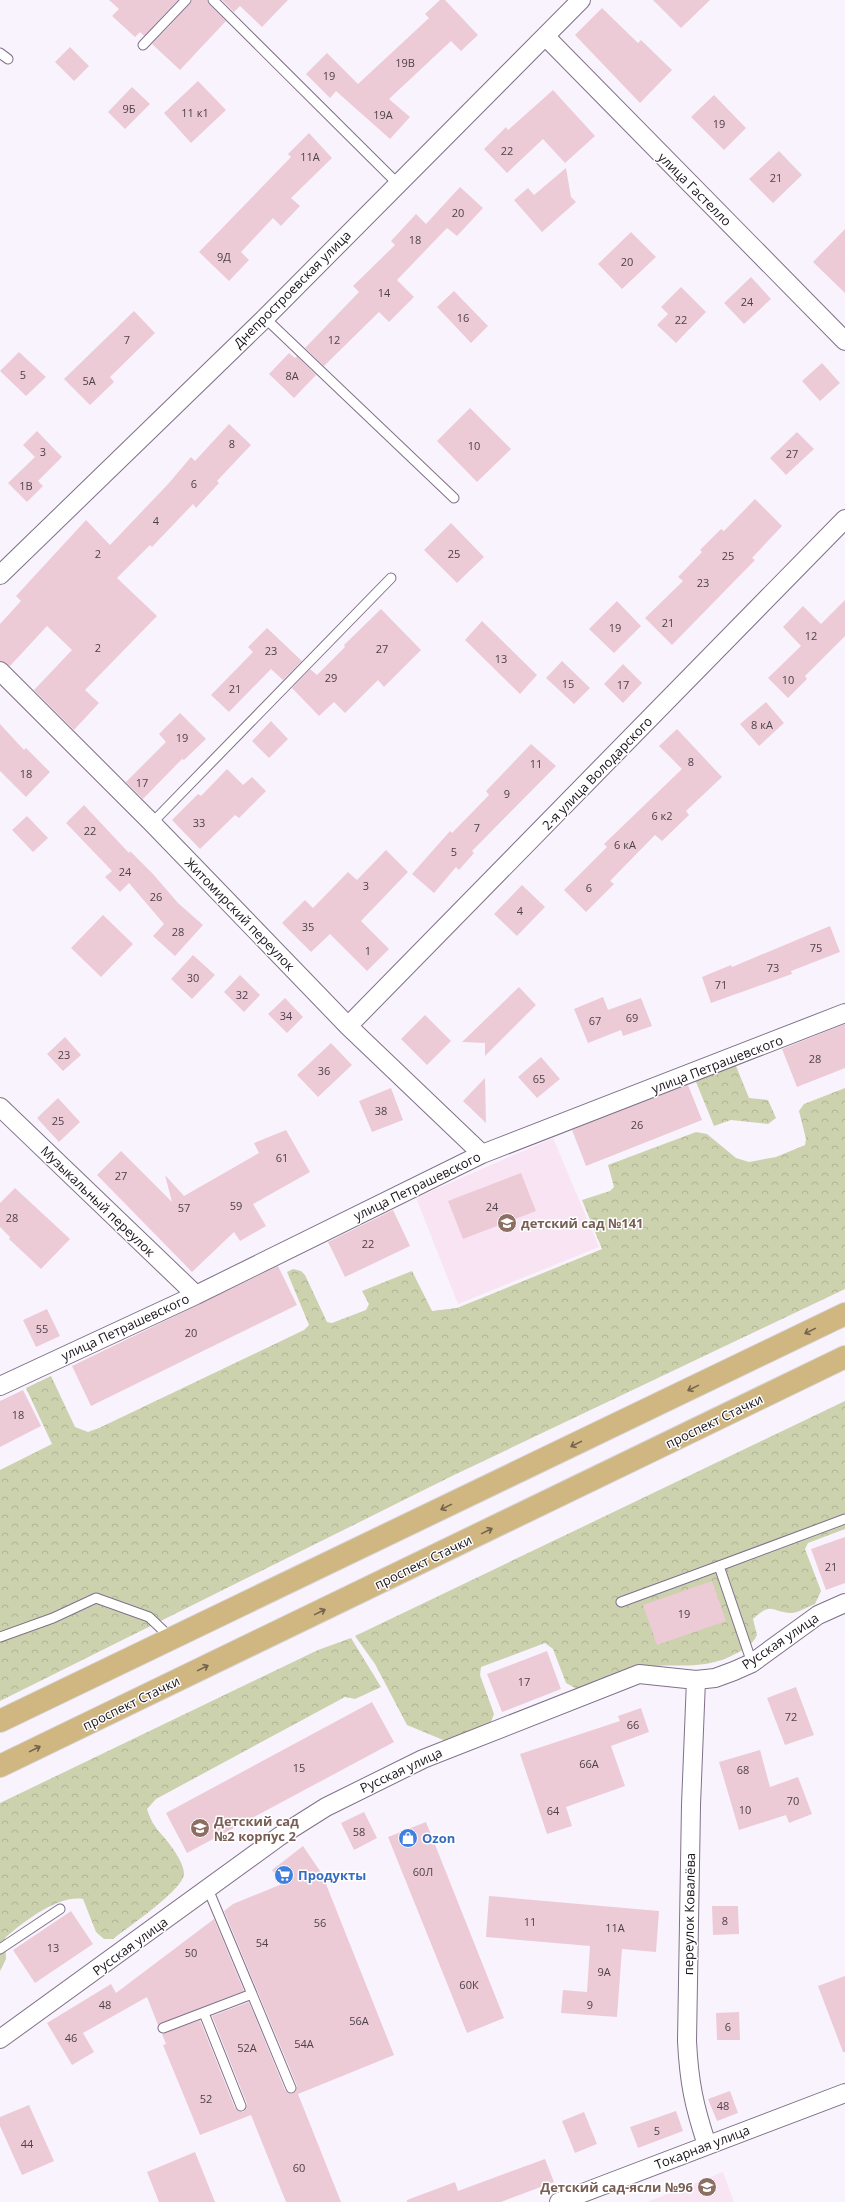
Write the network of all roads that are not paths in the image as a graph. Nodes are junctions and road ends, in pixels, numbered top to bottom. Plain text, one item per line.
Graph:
1 (186, 0) edge
2 (213, 0) edge
3 (581, 0) edge
4 (546, 37) junction
5 (143, 45) dead end
6 (398, 184) junction
7 (265, 318) junction
8 (845, 341) edge
9 (454, 498) dead end
10 (845, 519) edge
11 (0, 575) edge
12 (391, 578) dead end
13 (0, 671) edge
14 (152, 823) junction
15 (845, 1013) edge
16 (348, 1026) junction
17 (0, 1107) edge
18 (482, 1154) junction
19 (196, 1295) junction
20 (845, 1314) edge
21 (845, 1357) edge
22 (0, 1386) edge
23 (845, 1519) edge
24 (719, 1566) junction
25 (621, 1602) dead end
26 (845, 1603) edge
27 (0, 1637) edge
28 (172, 1639) junction
29 (752, 1663) junction
30 (696, 1680) junction
31 (0, 1721) edge
32 (0, 1766) edge
33 (208, 1889) junction
34 (60, 1909) dead end
35 (0, 1949) edge
36 (252, 1994) junction
37 (204, 2013) junction
38 (163, 2028) dead end
39 (0, 2039) edge
40 (291, 2088) dead end
41 (845, 2093) edge
42 (241, 2106) dead end
43 (707, 2145) junction
44 (559, 2202) edge

1 - 5 lane
2 - 6 lane
3 - 4 street, Днепростроевская улица
4 - 6 street, Днепростроевская улица
4 - 8 street, улица Гастелло
6 - 7 street, Днепростроевская улица
7 - 9 lane
7 - 11 street, Днепростроевская улица
10 - 16 street, 2-я улица Володарского
12 - 14 lane
13 - 14 street, Житомирский переулок
14 - 16 street, Житомирский переулок
15 - 18 street, улица Петрашевского
16 - 18 street, Житомирский переулок
17 - 19 street, Музыкальный переулок
18 - 19 street, улица Петрашевского
19 - 22 street, улица Петрашевского
20 -> 28 main road
32 -> 21 main road, проспект Стачки
23 - 24 lane
24 - 25 lane
24 - 29 lane
26 - 29 street, Русская улица
27 - 28 lane
28 - 31 main road
29 - 30 street, Русская улица
30 - 33 street, Русская улица
30 - 43 street, переулок Ковалёва
33 - 36 lane
33 - 39 street, Русская улица
34 - 35 lane
36 - 37 lane
36 - 40 lane
37 - 38 lane
37 - 42 lane
41 - 43 street, Токарная улица
43 - 44 street, Токарная улица

